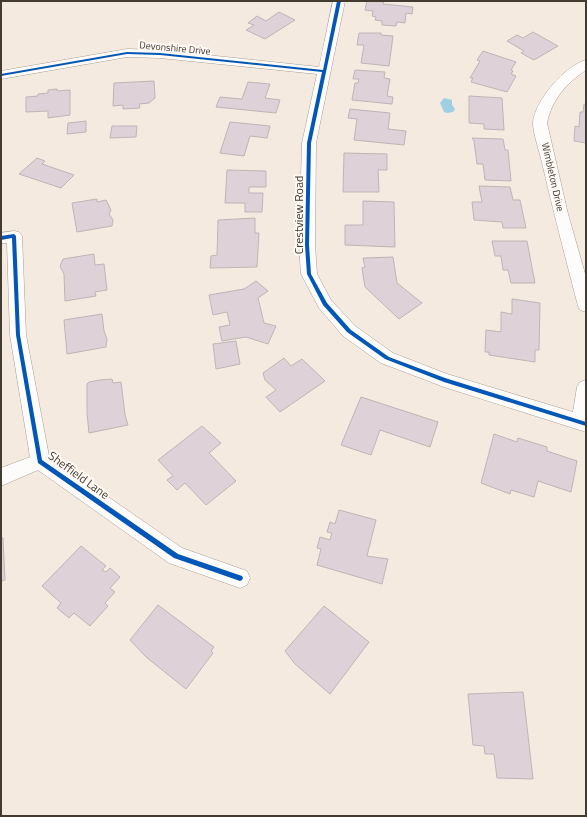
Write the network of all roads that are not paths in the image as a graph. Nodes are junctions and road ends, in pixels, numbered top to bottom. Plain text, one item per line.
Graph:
1 (339, 1) edge
2 (586, 64) edge
3 (324, 72) junction
4 (1, 75) edge
5 (7, 237) edge
6 (586, 306) edge
7 (586, 387) edge
8 (583, 422) edge
9 (40, 461) junction
10 (1, 477) edge
11 (240, 578) dead end

1 - 3 street, Crestview Road
2 - 6 street, Wimbleton Drive
3 - 4 street, Devonshire Drive
3 - 8 street, Crestview Road
5 - 9 street, Sheffield Lane
7 - 8 street
9 - 10 street
9 - 11 street, Sheffield Lane

